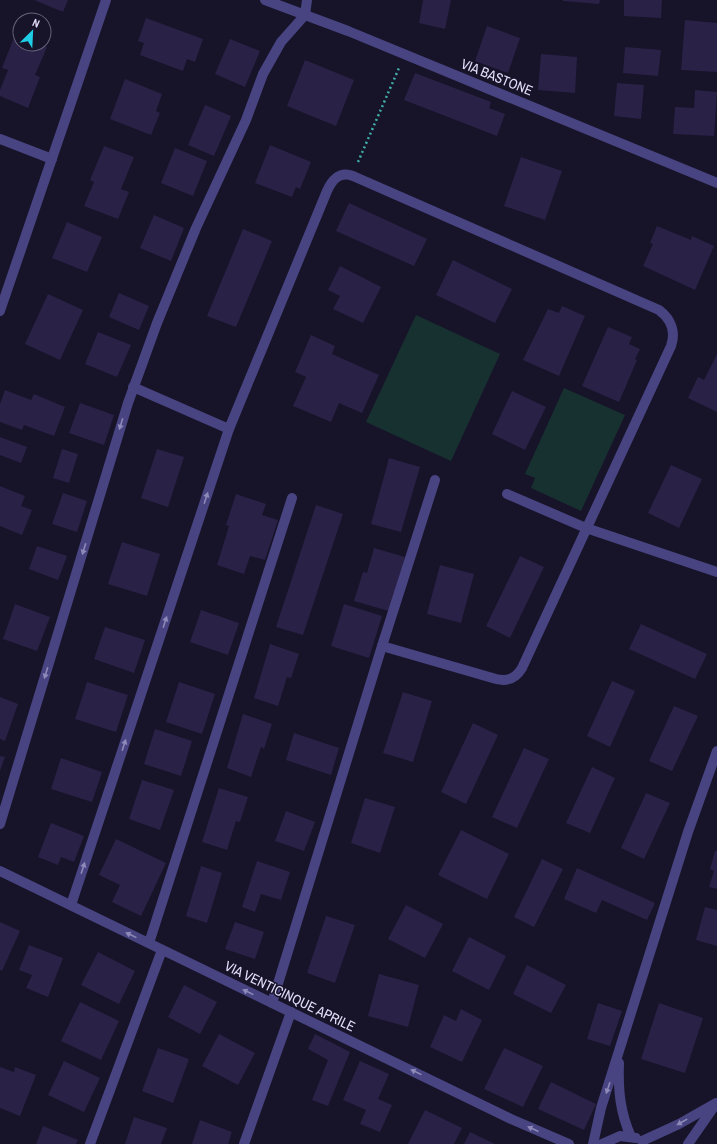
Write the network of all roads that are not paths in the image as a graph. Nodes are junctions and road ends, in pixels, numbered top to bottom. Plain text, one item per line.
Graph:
1 (106, 0) edge
2 (265, 0) edge
3 (307, 0) edge
4 (305, 15) junction
5 (0, 139) edge
6 (52, 159) junction
7 (717, 183) edge
8 (0, 311) edge
9 (133, 387) junction
10 (230, 429) junction
11 (435, 480) dead end
12 (507, 494) dead end
13 (292, 498) dead end
14 (586, 528) junction
15 (717, 572) edge
16 (382, 646) junction
17 (717, 751) edge
18 (0, 824) edge
19 (0, 871) edge
20 (71, 905) junction
21 (149, 943) junction
22 (162, 950) junction
23 (272, 1003) junction
24 (291, 1012) junction
25 (620, 1051) junction
26 (716, 1102) edge
27 (631, 1137) junction
28 (644, 1142) edge
29 (90, 1144) edge
30 (244, 1144) edge
31 (569, 1144) edge
32 (593, 1144) edge
33 (602, 1144) edge
34 (688, 1144) edge

1 - 6 street
2 - 4 street, VIA BASTONE
3 - 4 street
4 - 7 street, VIA BASTONE
4 - 9 street
5 - 6 street
6 - 8 street
9 - 10 street
9 -> 18 street
10 - 14 street
20 -> 10 street
11 - 16 street
12 - 14 street
13 - 21 street
14 - 15 street
14 - 16 street
16 - 23 street
17 - 25 street
19 - 20 street, VIA VENTICINQUE APRILE
21 -> 20 street, VIA VENTICINQUE APRILE
21 - 22 street, VIA VENTICINQUE APRILE
23 -> 22 street, VIA VENTICINQUE APRILE
22 - 29 street
23 - 24 street, VIA VENTICINQUE APRILE
24 - 30 street
31 -> 24 street, VIA VENTICINQUE APRILE
25 - 27 street
25 -> 32 street
26 -> 28 street
26 - 34 street
27 - 28 street
27 - 33 street

